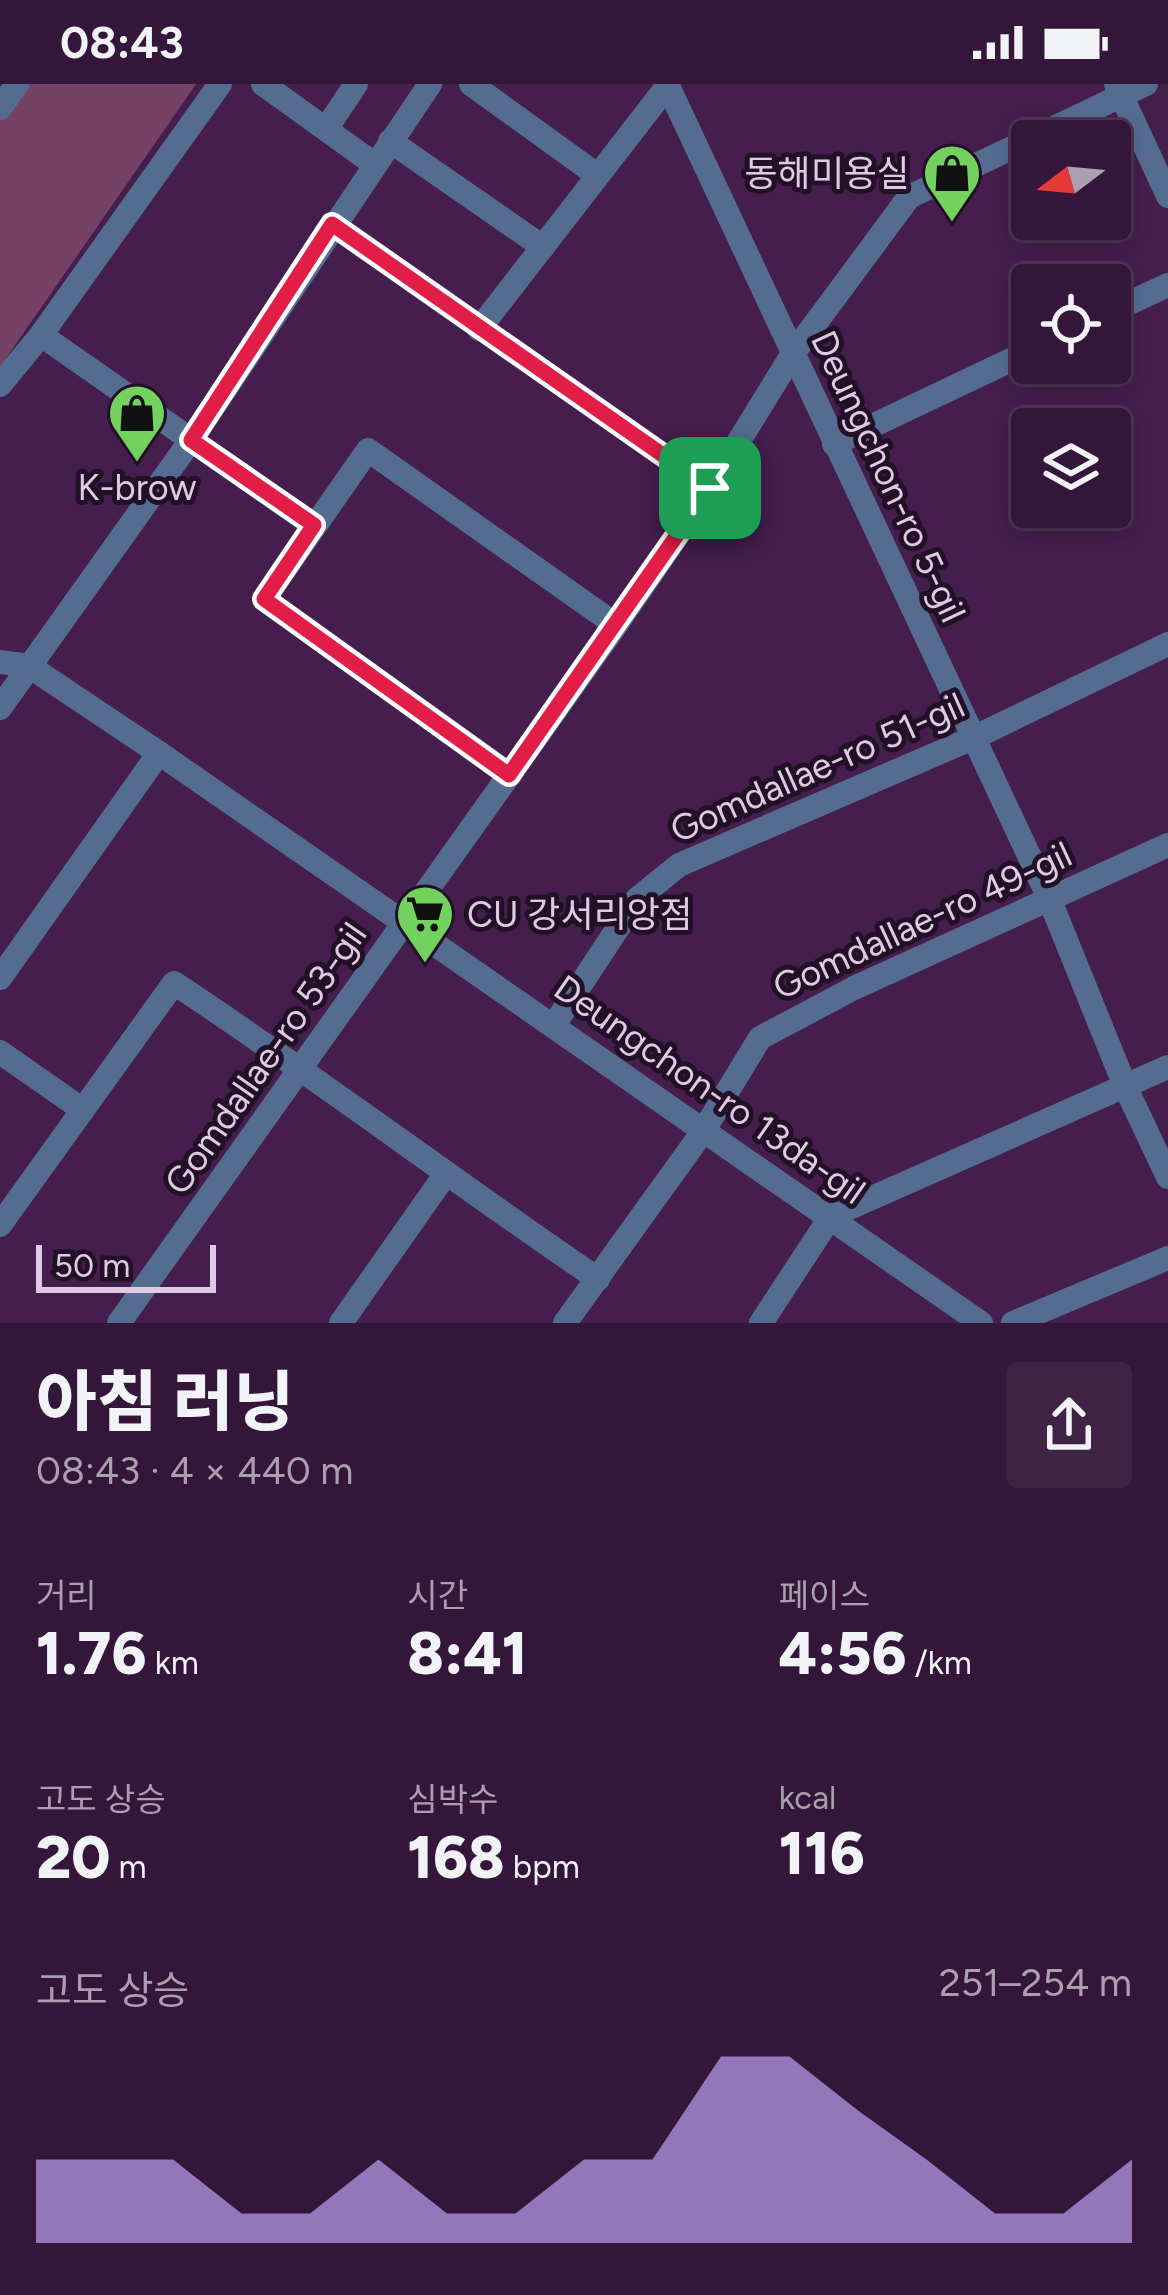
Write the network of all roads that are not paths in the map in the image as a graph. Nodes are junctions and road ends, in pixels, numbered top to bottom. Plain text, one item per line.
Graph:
1 (17, 84) edge
2 (220, 84) edge
3 (263, 84) edge
4 (356, 84) edge
5 (430, 84) edge
6 (471, 84) edge
7 (667, 84) edge
8 (1146, 84) edge
9 (1119, 90) edge
10 (0, 108) edge
11 (326, 129) junction
12 (390, 141) junction
13 (374, 164) junction
14 (597, 176) junction
15 (1168, 196) edge
16 (332, 224) junction
17 (543, 247) junction
18 (1168, 285) edge
19 (1131, 302) edge
20 (479, 329) junction
21 (41, 335) junction
22 (792, 355) junction
23 (1011, 360) edge
24 (0, 385) edge
25 (191, 440) junction
26 (834, 444) junction
27 (710, 488) junction
28 (314, 525) junction
29 (616, 626) junction
30 (1168, 644) edge
31 (0, 662) edge
32 (29, 666) junction
33 (0, 708) edge
34 (973, 738) junction
35 (159, 753) junction
36 (509, 775) junction
37 (1168, 845) edge
38 (1049, 898) junction
39 (406, 921) junction
40 (0, 977) edge
41 (554, 1025) junction
42 (0, 1052) edge
43 (1168, 1067) edge
44 (304, 1068) junction
45 (1125, 1087) junction
46 (83, 1110) junction
47 (704, 1130) junction
48 (445, 1174) junction
49 (1168, 1177) edge
50 (831, 1216) junction
51 (0, 1225) edge
52 (1168, 1258) edge
53 (598, 1279) junction
54 (119, 1323) edge
55 (340, 1323) edge
56 (565, 1323) edge
57 (761, 1323) edge
58 (981, 1323) edge
59 (1012, 1323) edge

1 - 10 street
2 - 21 street
3 - 11 street
4 - 11 street
5 - 12 street
6 - 14 street
7 - 14 street
7 - 22 street, Deungchon-ro 5-gil
8 - 9 street, Gomdallae-ro 53-gil
9 - 15 street
9 - 22 street, Gomdallae-ro 53-gil
11 - 13 street
12 - 13 street
12 - 17 street
13 - 16 street
14 - 17 street
16 - 20 street
16 - 25 street
17 - 20 street
18 - 19 street
20 - 27 street
21 - 24 street
21 - 25 street
22 - 26 street, Deungchon-ro 5-gil
22 - 27 street, Gomdallae-ro 53-gil
23 - 26 street
25 - 28 street
25 - 32 street
26 - 34 street, Deungchon-ro 5-gil
27 - 29 street, Gomdallae-ro 53-gil
28 - 29 street
28 - 36 street
29 - 36 street, Gomdallae-ro 53-gil
30 - 34 street, Gomdallae-ro 51-gil
31 - 32 street, Deungchon-ro 13da-gil
32 - 33 street
32 - 35 street, Deungchon-ro 13da-gil
34 - 38 street, Deungchon-ro 5-gil
34 - 41 street, Gomdallae-ro 51-gil
35 - 39 street, Deungchon-ro 13da-gil
35 - 40 street
36 - 39 street, Gomdallae-ro 53-gil
37 - 38 street, Gomdallae-ro 49-gil
38 - 45 street, Deungchon-ro 5-gil
38 - 47 street, Gomdallae-ro 49-gil
39 - 41 street, Deungchon-ro 13da-gil
39 - 44 street, Gomdallae-ro 53-gil
41 - 47 street, Deungchon-ro 13da-gil
42 - 46 street
43 - 45 street
44 - 46 street
44 - 48 street
44 - 54 street, Gomdallae-ro 53-gil
45 - 49 street, Deungchon-ro 5-gil
45 - 50 street
46 - 51 street
47 - 50 street, Deungchon-ro 13da-gil
47 - 53 street, Gomdallae-ro 49-gil
48 - 53 street
48 - 55 street
50 - 57 street
50 - 58 street, Deungchon-ro 13da-gil
52 - 59 street
53 - 56 street, Gomdallae-ro 49-gil

